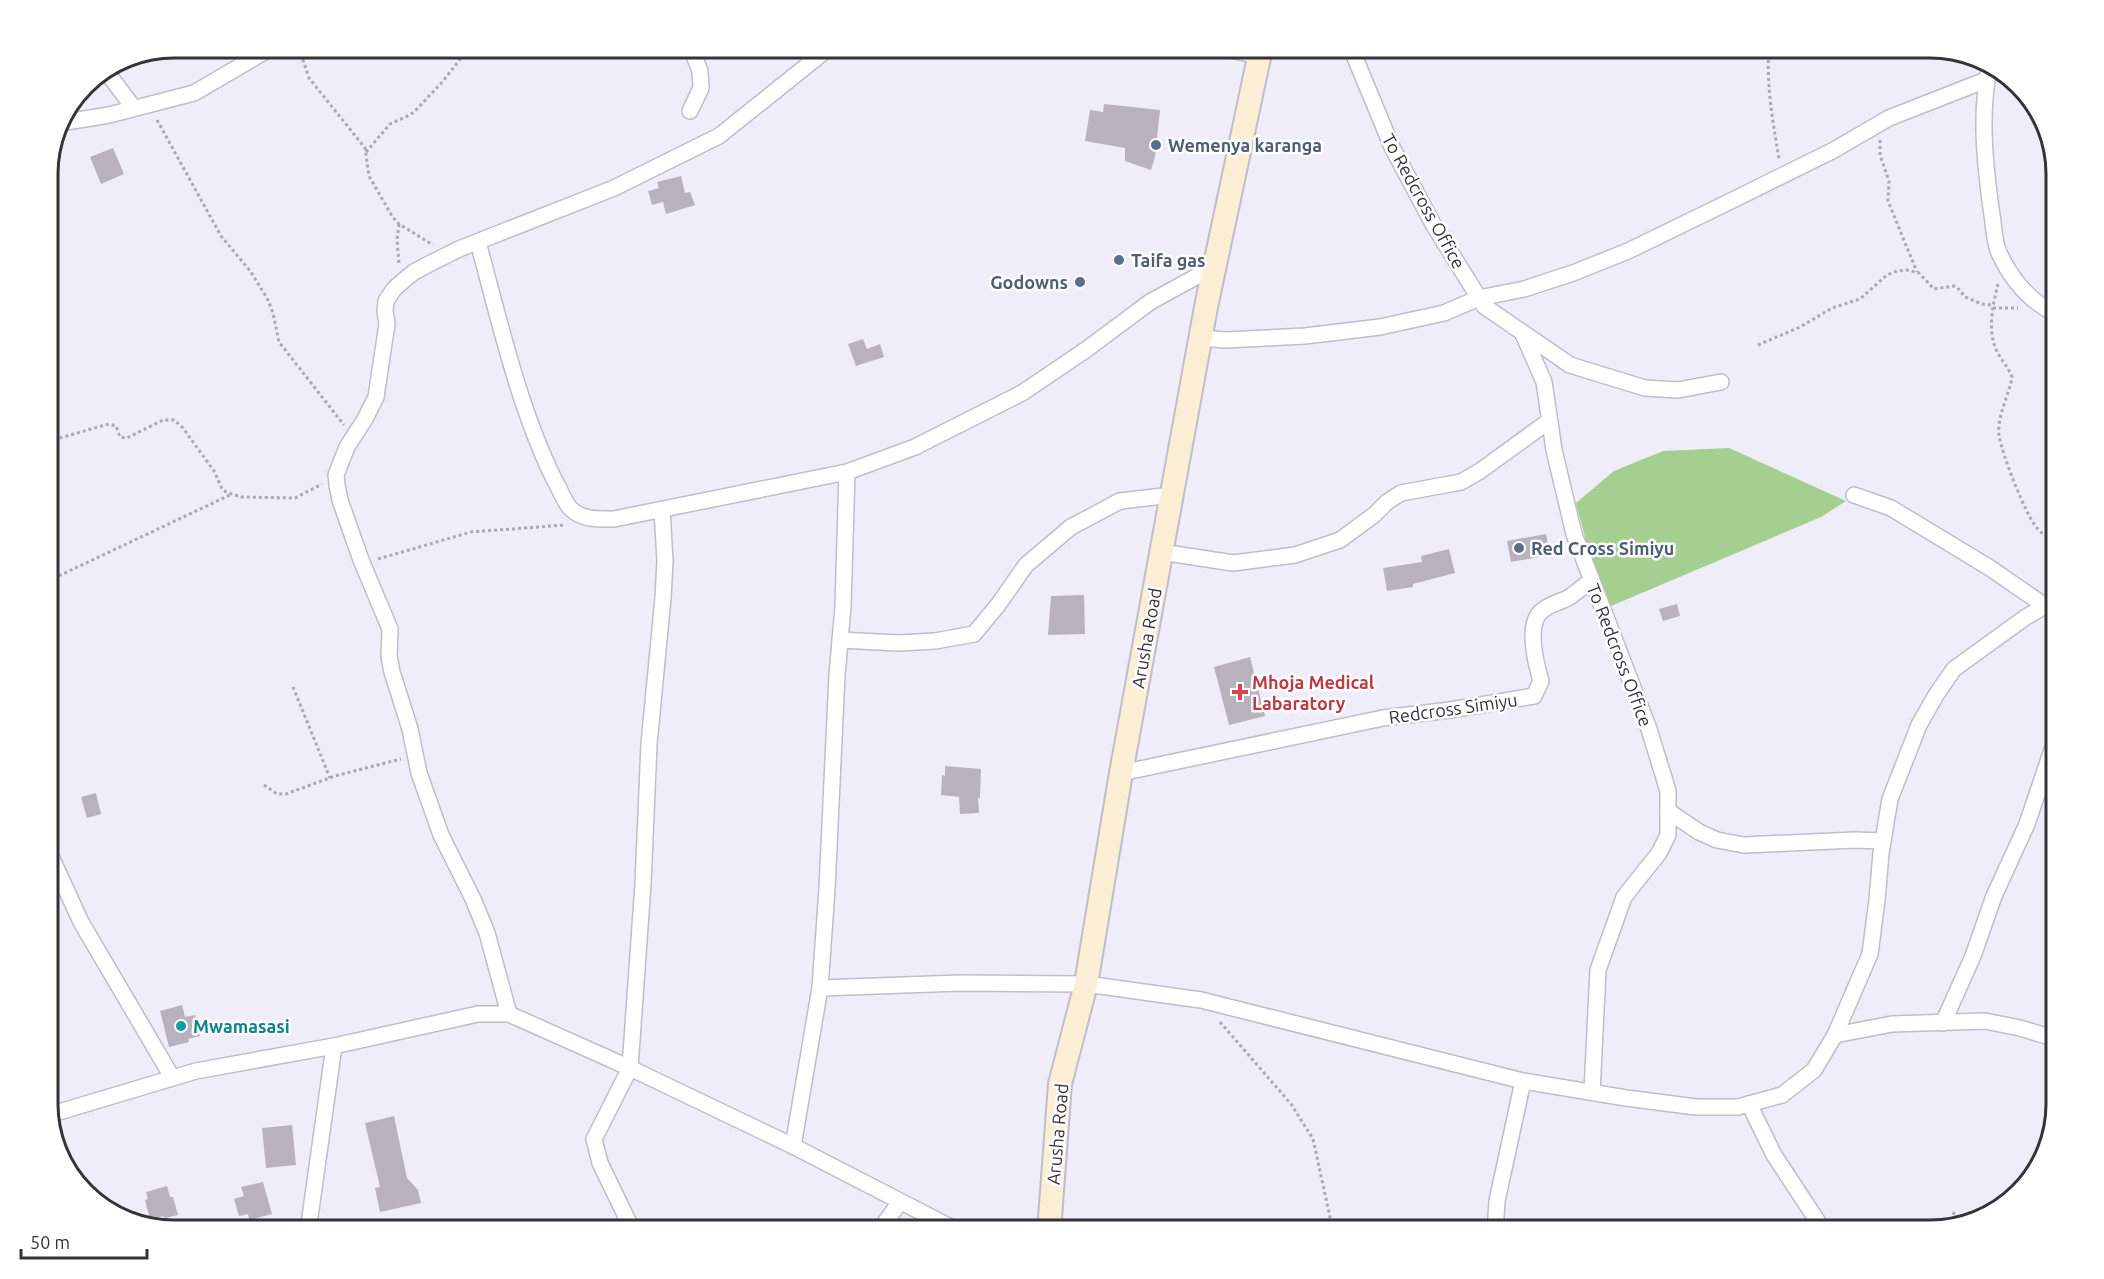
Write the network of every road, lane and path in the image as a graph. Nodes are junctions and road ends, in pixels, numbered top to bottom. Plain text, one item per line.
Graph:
1 (254, 58) edge
2 (302, 58) edge
3 (461, 58) edge
4 (695, 58) edge
5 (816, 58) edge
6 (1259, 58) edge
7 (1355, 58) edge
8 (1768, 58) edge
9 (1987, 74) edge
10 (111, 78) edge
11 (1986, 80) junction
12 (149, 104) junction
13 (134, 107) junction
14 (690, 111) dead end
15 (71, 121) edge
16 (1884, 121) junction
17 (366, 152) junction
18 (1782, 175) junction
19 (399, 225) junction
20 (478, 242) junction
21 (453, 252) junction
22 (2005, 262) junction
23 (1214, 267) junction
24 (1917, 273) junction
25 (402, 282) junction
26 (1479, 298) junction
27 (1994, 305) junction
28 (2045, 309) edge
29 (1523, 334) junction
30 (1200, 338) junction
31 (1758, 345) dead end
32 (1721, 382) dead end
33 (1549, 421) junction
34 (354, 435) junction
35 (59, 438) edge
36 (847, 472) junction
37 (336, 475) junction
38 (232, 494) junction
39 (1172, 495) junction
40 (1854, 495) dead end
41 (662, 510) junction
42 (594, 519) junction
43 (2045, 537) edge
44 (1161, 552) junction
45 (361, 560) junction
46 (59, 575) edge
47 (1591, 581) junction
48 (2045, 603) edge
49 (2045, 609) edge
50 (840, 640) junction
51 (293, 687) dead end
52 (414, 756) junction
53 (2046, 769) edge
54 (1121, 772) junction
55 (330, 778) junction
56 (264, 785) dead end
57 (1668, 811) junction
58 (1883, 841) junction
59 (59, 874) edge
60 (1086, 984) junction
61 (820, 988) junction
62 (1201, 1000) junction
63 (509, 1014) junction
64 (1942, 1023) junction
65 (1835, 1035) junction
66 (2046, 1037) edge
67 (334, 1046) junction
68 (630, 1068) junction
69 (172, 1077) junction
70 (1523, 1081) junction
71 (1592, 1092) junction
72 (1749, 1104) junction
73 (59, 1112) edge
74 (794, 1146) junction
75 (900, 1202) junction
76 (1955, 1210) dead end
77 (1952, 1218) edge
78 (310, 1220) edge
79 (628, 1220) edge
80 (887, 1220) edge
81 (936, 1220) edge
82 (1050, 1220) edge
83 (1331, 1220) edge
84 (1496, 1220) edge
85 (1817, 1220) edge

1 - 12 street
2 - 17 path
3 - 17 path
4 - 14 street
5 - 20 street
6 - 23 main road, Arusha Road
7 - 26 street, To Redcross Office
8 - 18 path
9 - 11 street
10 - 13 street
11 - 16 street
11 - 22 street
12 - 13 street
12 - 34 path
13 - 15 street
16 - 18 street
16 - 24 path
17 - 19 path
18 - 26 street
19 - 21 path
19 - 25 path
20 - 21 street
20 - 42 street
21 - 25 street
22 - 27 path
22 - 28 street
23 - 30 main road, Arusha Road
23 - 36 street
24 - 27 path
24 - 31 path
25 - 34 street
26 - 29 street, To Redcross Office
26 - 30 street
27 - 43 path
29 - 32 street, To Redcross Office
29 - 33 street, To Redcross Office
30 - 39 main road, Arusha Road
33 - 44 street
33 - 47 street, To Redcross Office
34 - 37 street
35 - 38 path
36 - 41 street
36 - 50 street
37 - 38 path
37 - 45 street
38 - 46 path
39 - 44 main road, Arusha Road
39 - 50 street
40 - 48 street
41 - 42 street
41 - 68 street
42 - 45 path
44 - 54 main road, Arusha Road
45 - 52 street
47 - 54 street, Redcross Simiyu
47 - 57 street, To Redcross Office
49 - 58 street
50 - 61 street
51 - 55 path
52 - 55 path
52 - 63 street
53 - 64 street
54 - 60 main road, Arusha Road
55 - 56 path
57 - 58 street
57 - 71 street, To Redcross Office
58 - 65 street
59 - 69 street
60 - 61 street
60 - 62 street
60 - 82 main road, Arusha Road
61 - 74 street
62 - 70 street
62 - 83 path
63 - 67 street
63 - 68 street
64 - 65 street
64 - 66 street
65 - 72 street
67 - 69 street
67 - 78 street
68 - 74 street
68 - 79 street
69 - 73 street
70 - 71 street
70 - 84 street
71 - 72 street
72 - 85 street
74 - 75 street
75 - 80 street
75 - 81 street
76 - 77 path

